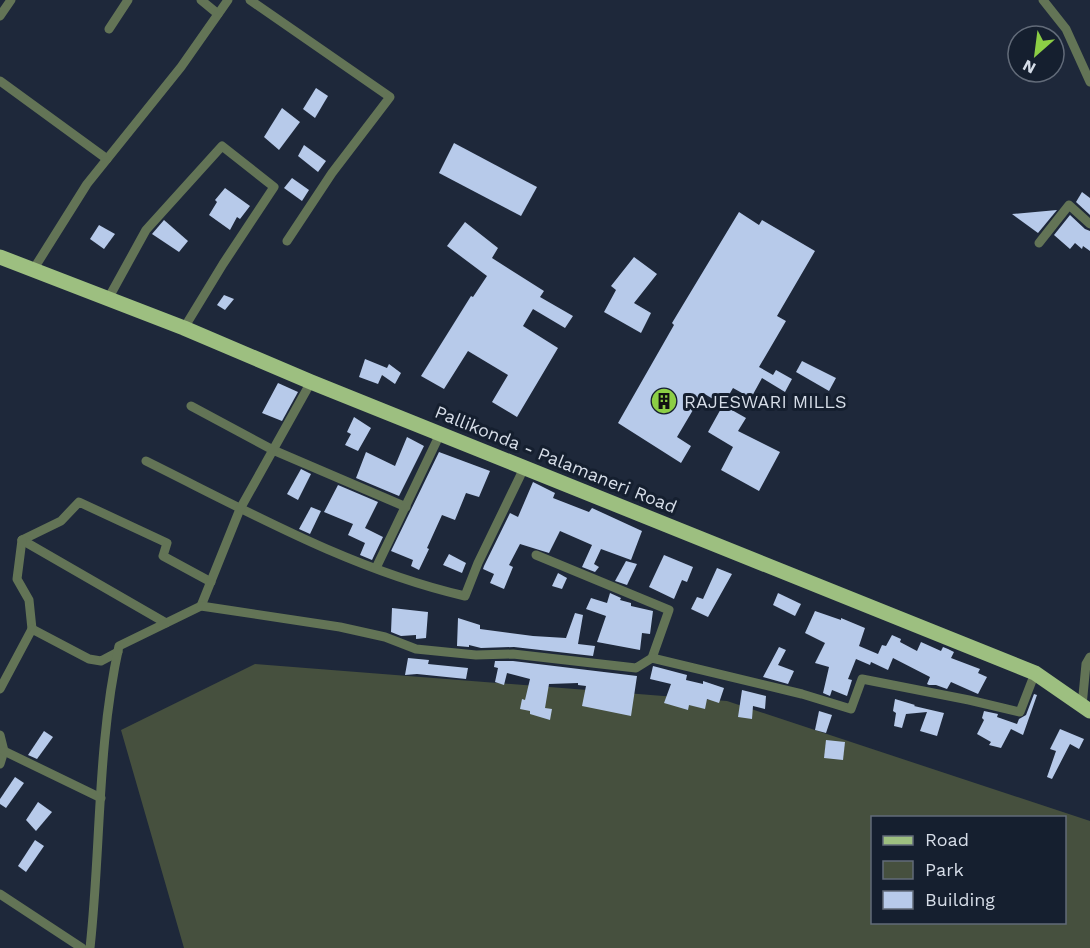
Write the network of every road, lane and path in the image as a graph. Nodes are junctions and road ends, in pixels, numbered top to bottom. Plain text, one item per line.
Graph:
1 (11, 0) edge
2 (128, 0) edge
3 (201, 0) edge
4 (228, 0) edge
5 (250, 0) edge
6 (1043, 0) edge
7 (218, 14) junction
8 (0, 16) edge
9 (109, 29) dead end
10 (1086, 64) edge
11 (1090, 72) edge
12 (0, 81) edge
13 (1090, 82) edge
14 (107, 159) junction
15 (1090, 224) edge
16 (287, 241) dead end
17 (1040, 243) dead end
18 (0, 257) edge
19 (33, 270) junction
20 (108, 299) junction
21 (184, 328) junction
22 (311, 382) junction
23 (191, 406) dead end
24 (440, 434) junction
25 (273, 450) junction
26 (146, 461) dead end
27 (524, 468) junction
28 (406, 507) junction
29 (240, 509) junction
30 (21, 540) junction
31 (537, 555) dead end
32 (376, 568) junction
33 (211, 582) junction
34 (201, 606) junction
35 (166, 623) junction
36 (32, 629) junction
37 (118, 652) junction
38 (1090, 657) edge
39 (652, 658) junction
40 (1088, 670) edge
41 (1035, 673) junction
42 (0, 689) edge
43 (1086, 708) edge
44 (0, 735) edge
45 (4, 751) junction
46 (0, 764) edge
47 (101, 798) junction
48 (0, 894) edge
49 (82, 948) edge
50 (90, 948) edge

1 - 8 street
2 - 9 street
3 - 7 street
4 - 7 street
5 - 16 street
6 - 10 street
7 - 14 street
10 - 11 street
10 - 13 street
12 - 14 street
14 - 19 street
15 - 17 street
18 - 19 main road, Pallikonda - Palamaneri Road
19 - 20 main road, Pallikonda - Palamaneri Road
20 - 21 main road, Pallikonda - Palamaneri Road
20 - 21 street
21 - 22 main road, Pallikonda - Palamaneri Road
22 - 24 main road, Pallikonda - Palamaneri Road
22 - 25 street
23 - 25 street
24 - 27 main road, Pallikonda - Palamaneri Road
24 - 28 street
25 - 28 street
25 - 29 street
26 - 29 street
27 - 32 street
27 - 41 main road, Pallikonda - Palamaneri Road
28 - 32 street
29 - 32 street
29 - 33 street
30 - 33 street
30 - 35 street
30 - 36 street
31 - 39 street
33 - 34 street
34 - 35 street
34 - 39 street
35 - 37 street
36 - 37 street
36 - 42 street
37 - 47 street
38 - 40 street
39 - 41 street
40 - 43 street
41 - 43 main road, Pallikonda - Palamaneri Road
44 - 45 street
45 - 46 street
45 - 47 street
47 - 50 street
48 - 49 street

